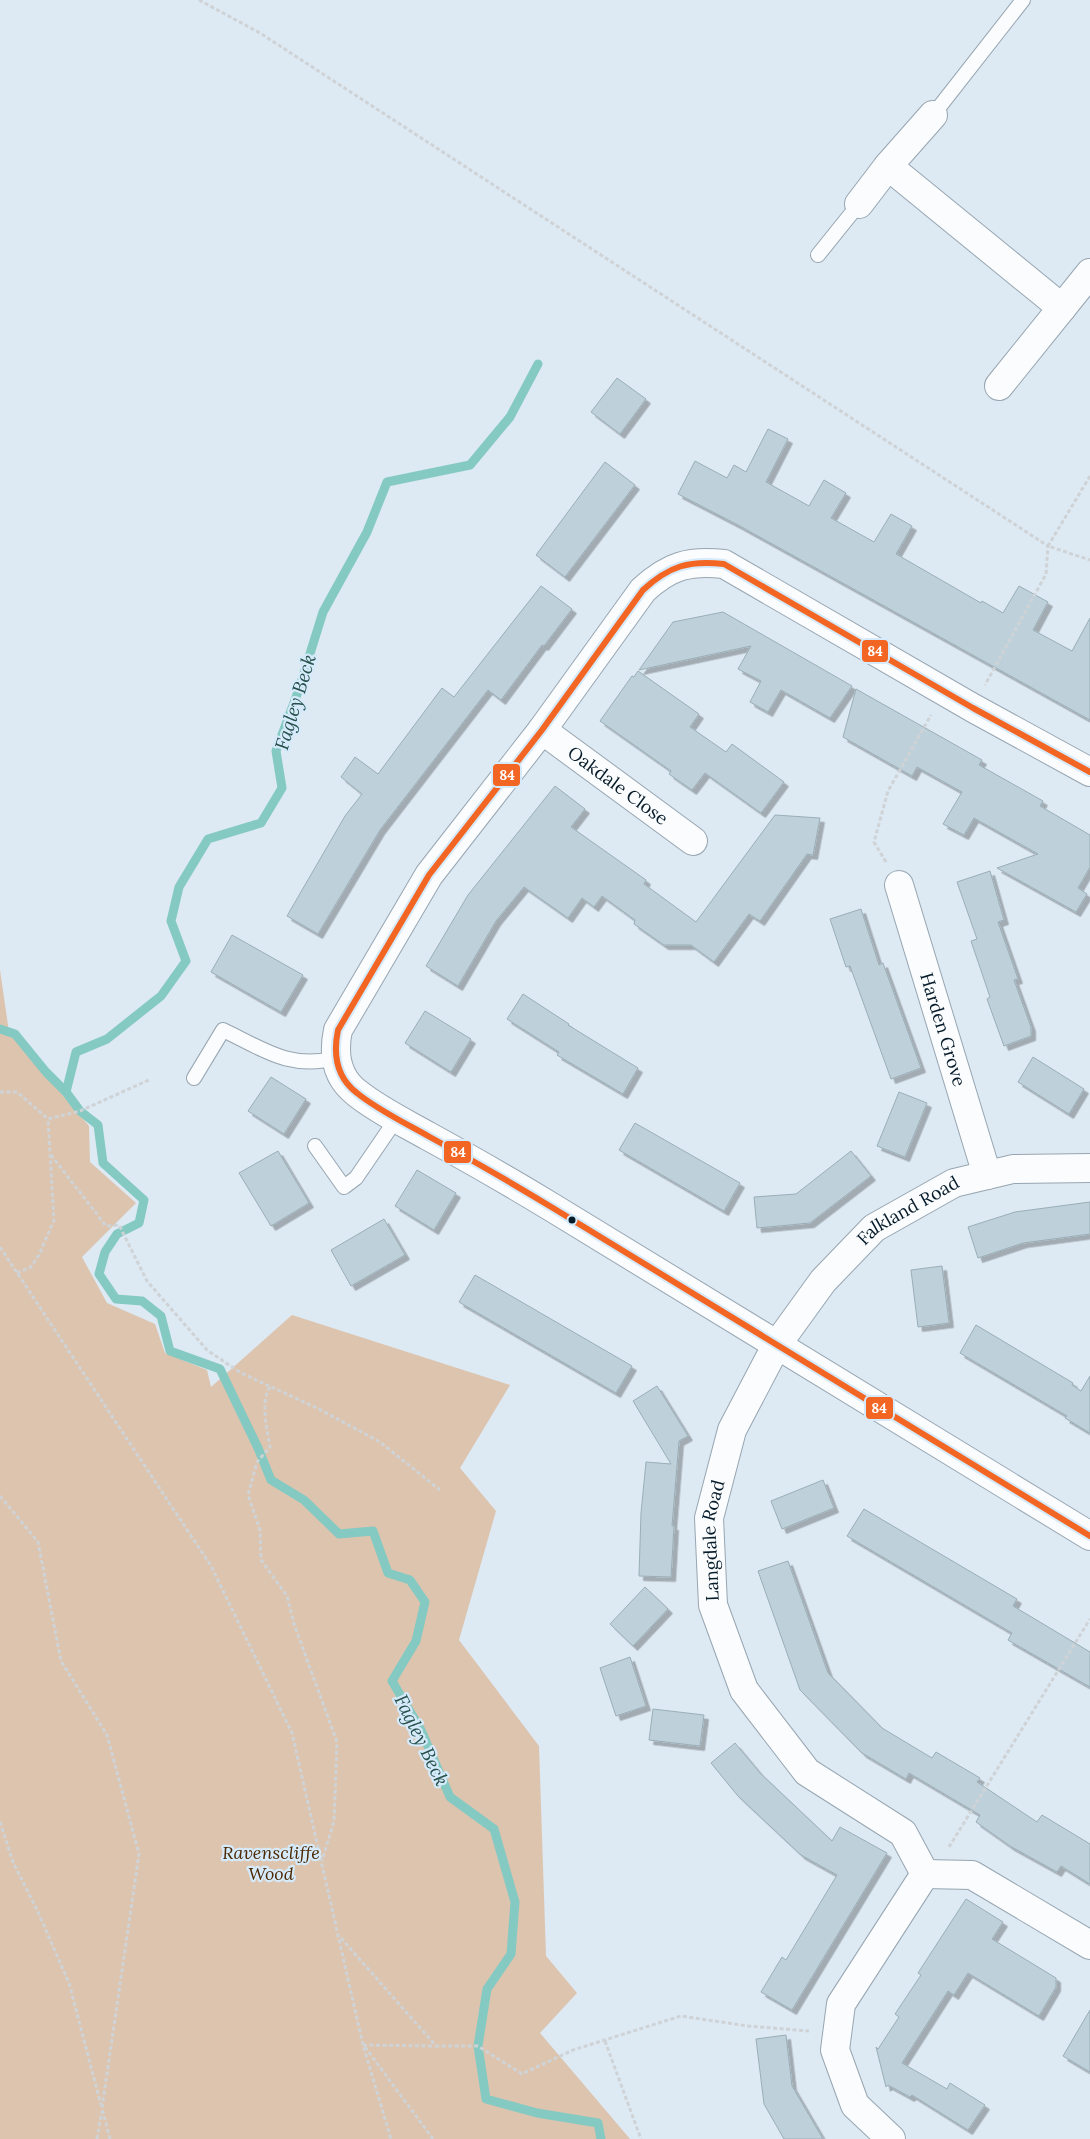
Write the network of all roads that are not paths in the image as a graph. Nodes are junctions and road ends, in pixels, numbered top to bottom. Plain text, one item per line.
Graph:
1 (1023, 0) edge
2 (933, 115) joint
3 (888, 166) junction
4 (859, 204) joint
5 (818, 255) dead end
6 (1090, 273) edge
7 (1062, 308) junction
8 (999, 386) dead end
9 (542, 730) junction
10 (1090, 772) edge
11 (693, 841) dead end
12 (899, 885) road end
13 (336, 1058) junction
14 (194, 1078) dead end
15 (397, 1118) junction
16 (315, 1146) dead end
17 (1090, 1168) edge
18 (987, 1175) junction
19 (776, 1346) junction
20 (1090, 1536) edge
21 (925, 1874) junction
22 (1090, 1945) edge
23 (891, 2139) edge

1 - 2 lane
2 - 3 street
3 - 4 street
3 - 7 street
4 - 5 lane
6 - 7 street
7 - 8 street
9 - 10 street
9 - 11 street, Oakdale Close
9 - 13 street
12 - 18 street, Harden Grove
13 - 14 lane
13 - 15 street
15 - 16 lane
15 - 19 street
17 - 18 street, Falkland Road
18 - 19 street, Falkland Road
19 - 20 street
19 - 21 street, Langdale Road
21 - 22 street
21 - 23 street

